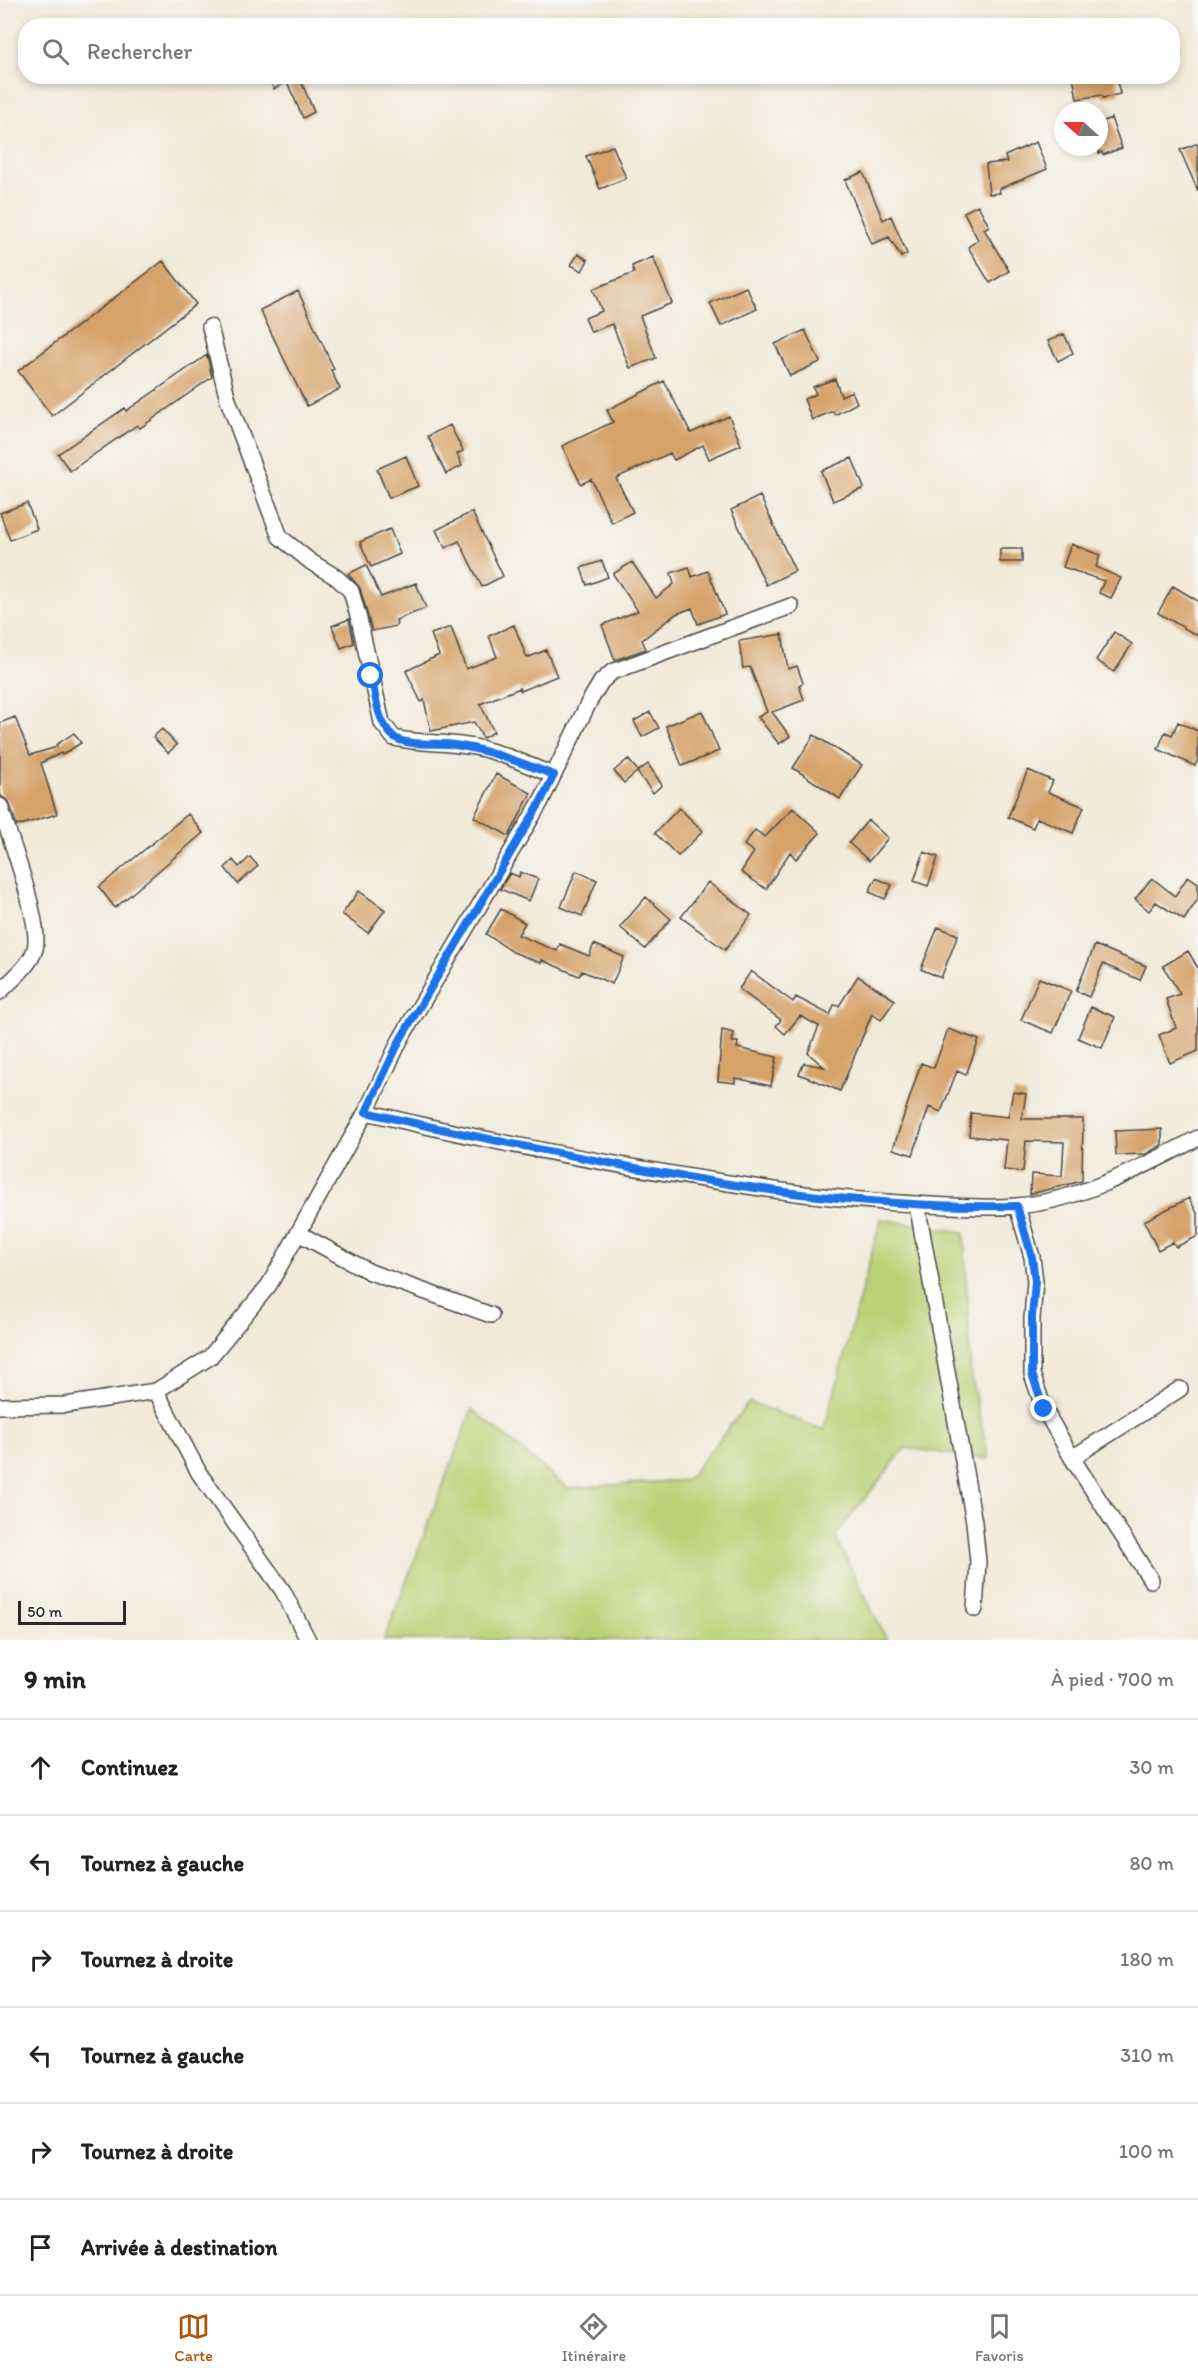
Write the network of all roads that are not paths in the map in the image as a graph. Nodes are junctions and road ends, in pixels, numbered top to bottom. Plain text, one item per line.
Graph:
1 (210, 327) dead end
2 (791, 606) dead end
3 (554, 775) junction
4 (0, 806) edge
5 (0, 992) edge
6 (366, 1112) junction
7 (1198, 1138) edge
8 (917, 1204) junction
9 (1017, 1206) junction
10 (298, 1233) junction
11 (491, 1315) dead end
12 (1180, 1389) dead end
13 (156, 1391) junction
14 (0, 1406) edge
15 (1072, 1458) junction
16 (1151, 1580) dead end
17 (975, 1609) dead end
18 (308, 1640) edge

1 - 3 street
2 - 3 street
3 - 6 street
4 - 5 street
6 - 8 street
6 - 10 street
7 - 9 street
8 - 9 street
8 - 17 street
9 - 15 street
10 - 11 street
10 - 13 street
12 - 15 street
13 - 14 street
13 - 18 street
15 - 16 street

